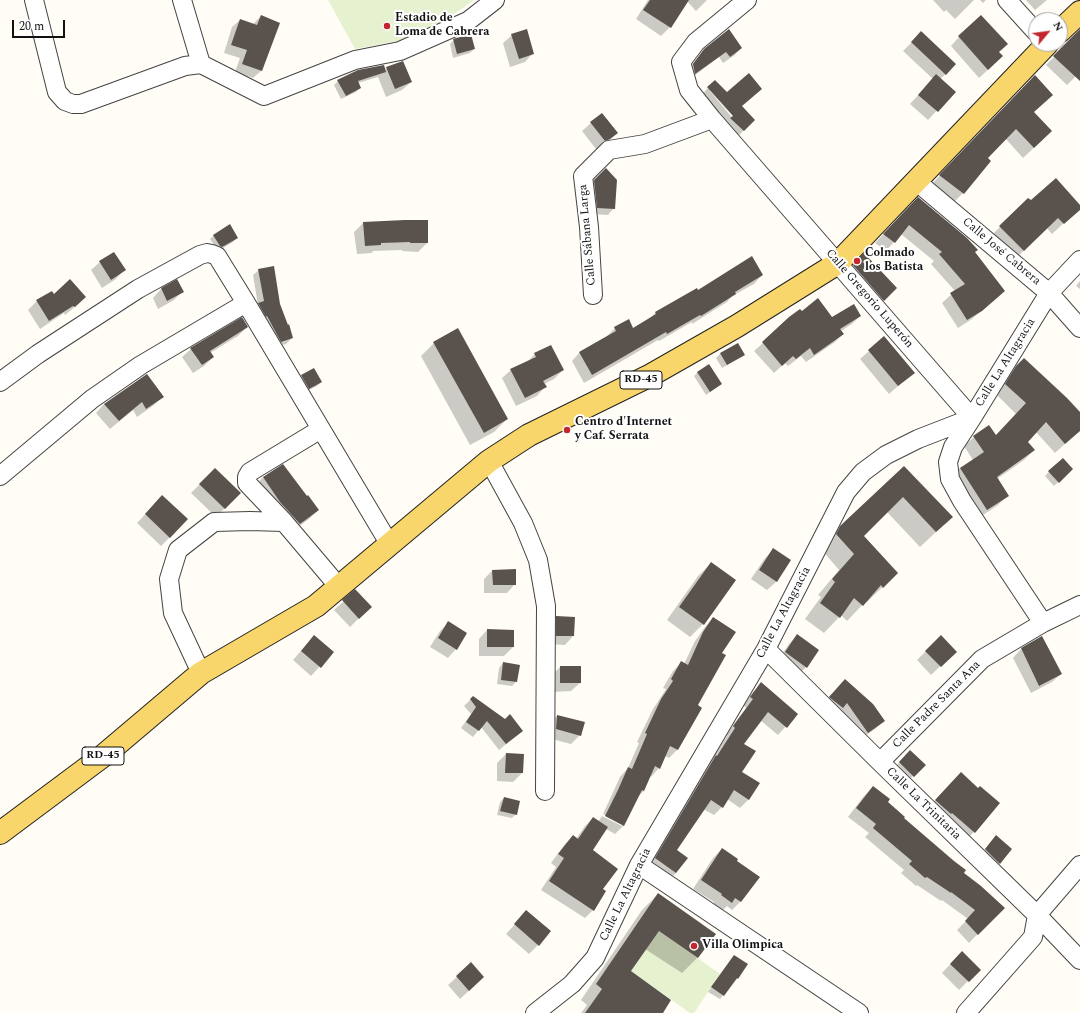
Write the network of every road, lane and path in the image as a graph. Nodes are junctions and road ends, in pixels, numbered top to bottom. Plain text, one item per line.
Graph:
1 (34, 0) edge
2 (182, 0) edge
3 (494, 0) edge
4 (747, 0) edge
5 (1008, 0) edge
6 (1080, 12) edge
7 (1028, 23) edge
8 (1068, 23) edge
9 (1039, 52) edge
10 (201, 64) junction
11 (712, 119) junction
12 (917, 182) junction
13 (1080, 260) edge
14 (838, 263) junction
15 (1049, 293) junction
16 (593, 295) dead end
17 (246, 302) junction
18 (1080, 328) edge
19 (0, 382) edge
20 (972, 418) junction
21 (321, 429) junction
22 (489, 461) junction
23 (0, 476) edge
24 (284, 522) junction
25 (390, 545) junction
26 (339, 587) junction
27 (1080, 605) edge
28 (1043, 623) junction
29 (766, 648) junction
30 (201, 673) junction
31 (880, 762) junction
32 (544, 791) dead end
33 (0, 833) edge
34 (639, 865) junction
35 (1080, 865) edge
36 (1037, 915) junction
37 (1080, 960) edge
38 (535, 1013) edge
39 (859, 1013) edge
40 (966, 1013) edge

1 - 10 street
2 - 10 street
3 - 10 street
4 - 11 street, Calle Gregorio Luperón
5 - 7 street
6 - 8 main road
9 - 12 main road, RD-45
11 - 14 street, Calle Gregorio Luperón
11 - 16 street, Calle Sábana Larga
12 - 14 main road, RD-45
12 - 15 street, Calle José Cabrera
13 - 15 street, Calle La Altagracia
14 - 20 street, Calle Gregorio Luperón
14 - 22 main road, RD-45
15 - 18 street, Calle José Cabrera
15 - 20 street, Calle La Altagracia
17 - 19 street
17 - 21 street
17 - 23 street
20 - 28 street
20 - 29 street, Calle La Altagracia
21 - 24 street
21 - 25 street
22 - 25 main road, RD-45
22 - 32 street
24 - 26 street
24 - 30 street
25 - 26 main road, RD-45
26 - 30 main road, RD-45
27 - 28 street, Calle Padre Santa Ana
28 - 31 street, Calle Padre Santa Ana
29 - 31 street, Calle La Trinitaria
29 - 34 street, Calle La Altagracia
30 - 33 main road, RD-45
31 - 36 street, Calle La Trinitaria
34 - 38 street, Calle La Altagracia
34 - 39 street
35 - 36 street
36 - 37 street, Calle La Trinitaria
36 - 40 street

